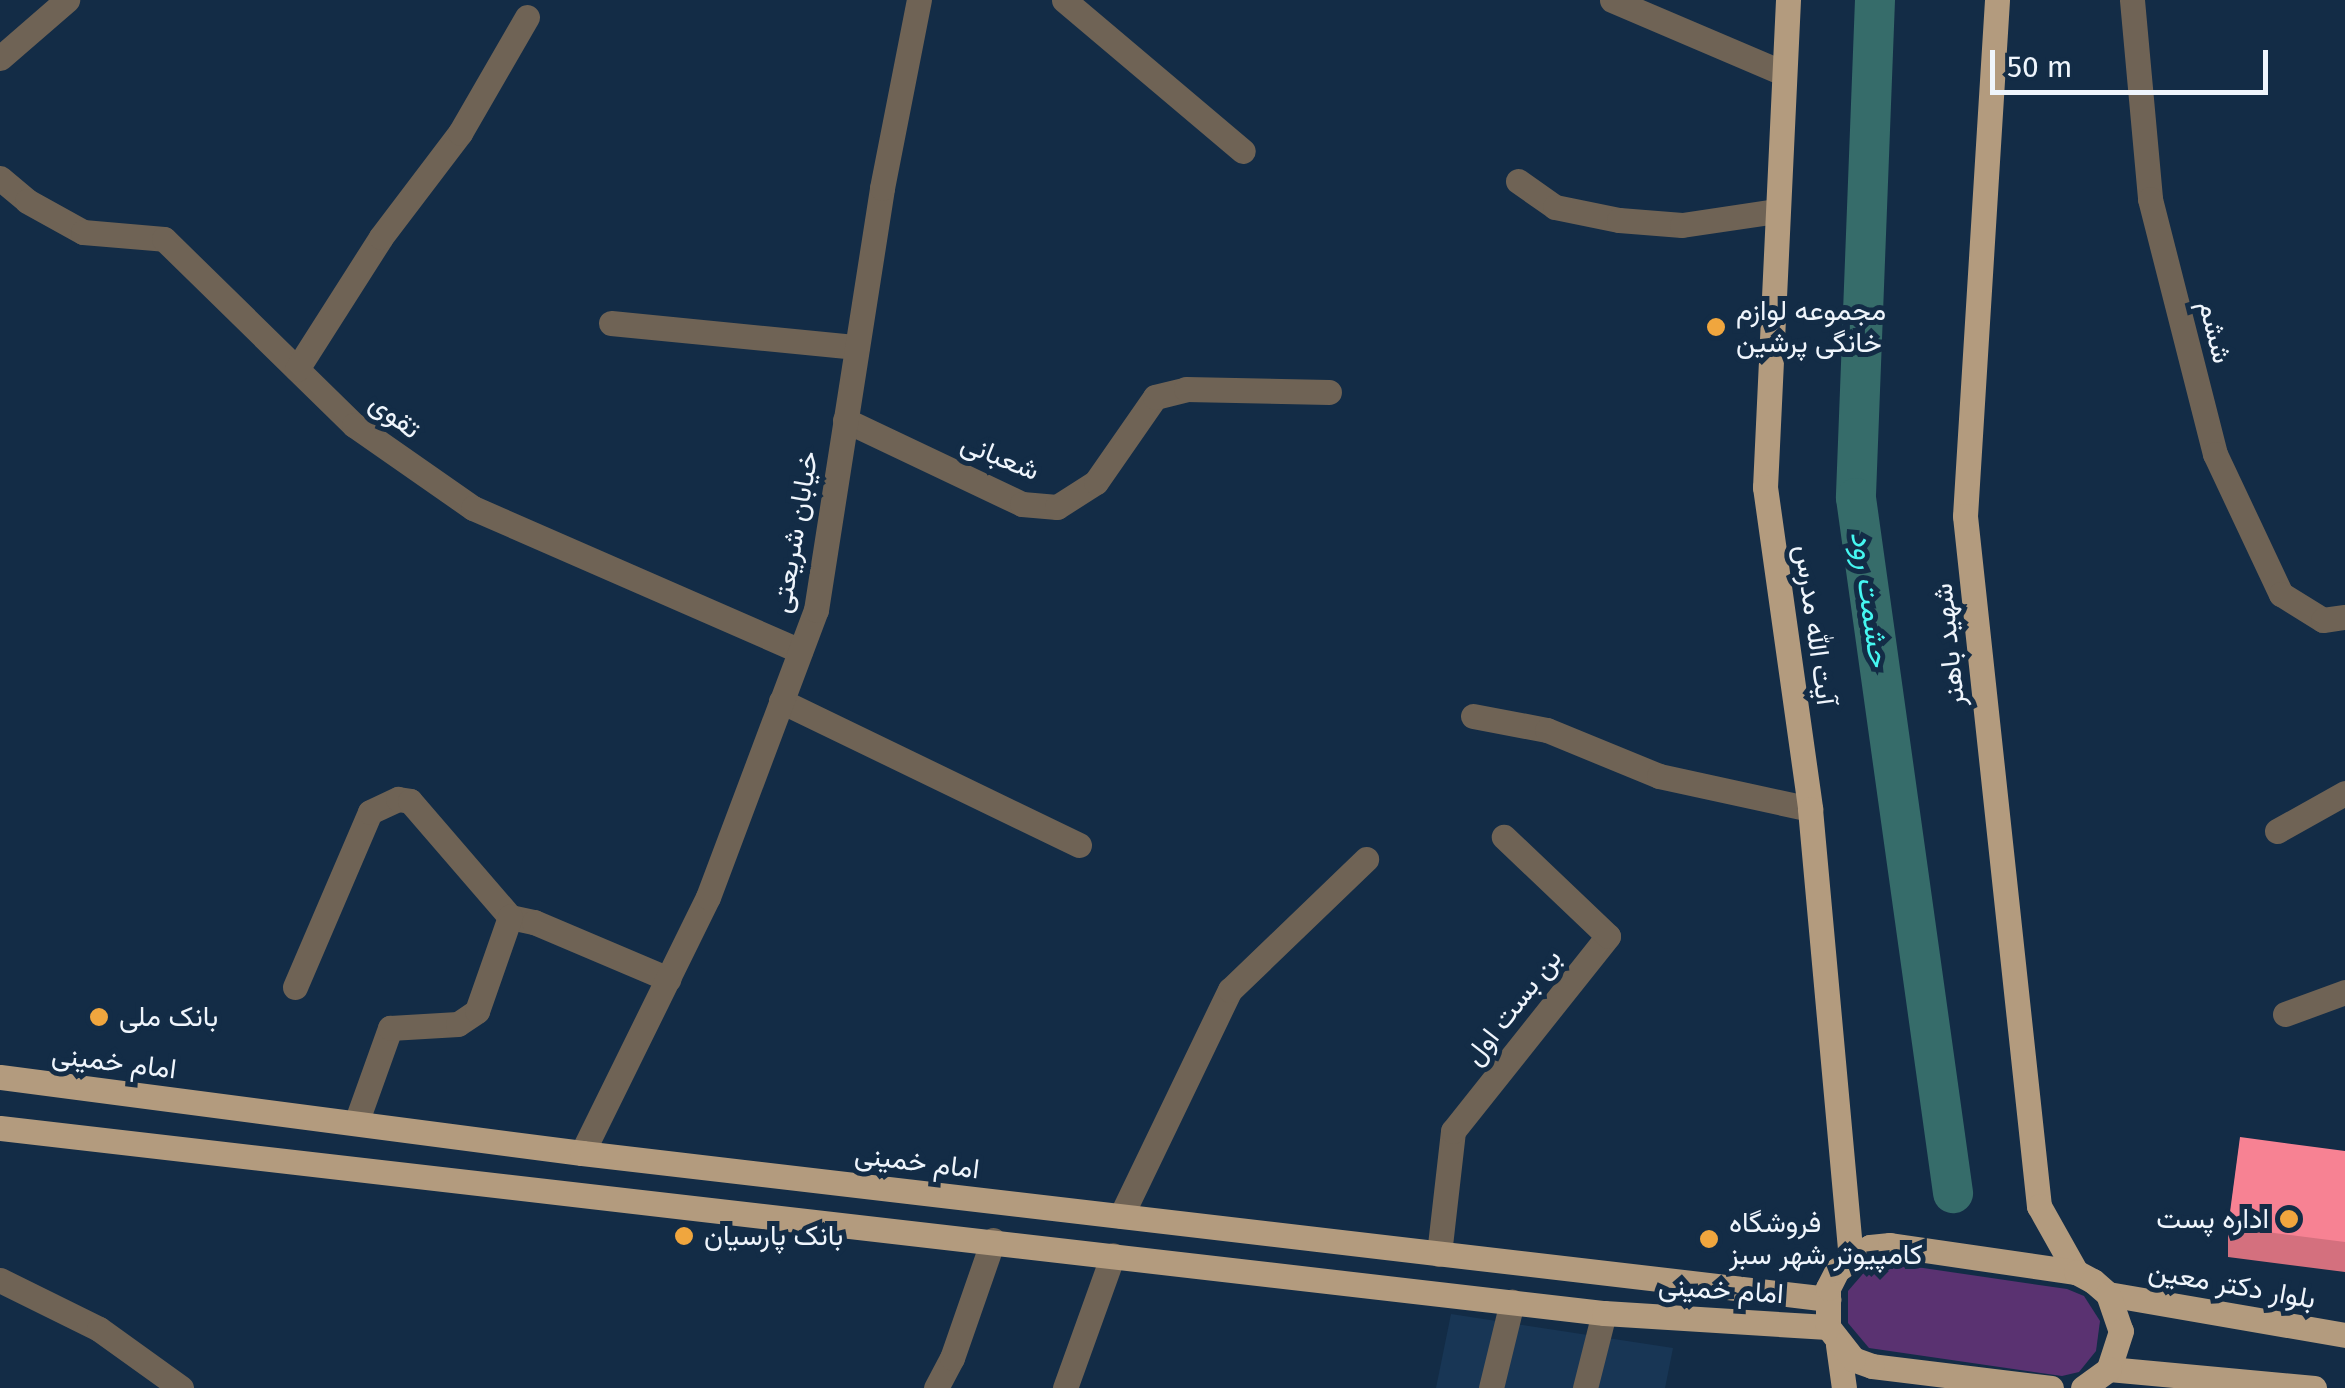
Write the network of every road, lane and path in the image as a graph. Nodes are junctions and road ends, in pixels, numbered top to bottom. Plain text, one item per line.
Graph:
1 (67, 0) edge
2 (920, 0) edge
3 (1064, 0) edge
4 (1612, 0) edge
5 (1788, 0) edge
6 (1997, 0) edge
7 (2132, 0) edge
8 (527, 17) dead end
9 (2, 49) edge
10 (1783, 73) junction
11 (1243, 151) dead end
12 (0, 178) edge
13 (1518, 182) dead end
14 (1777, 211) junction
15 (610, 323) dead end
16 (857, 347) junction
17 (297, 369) junction
18 (1329, 392) dead end
19 (845, 420) junction
20 (2345, 617) edge
21 (800, 652) junction
22 (781, 702) junction
23 (1473, 716) dead end
24 (2345, 793) edge
25 (1810, 809) junction
26 (2277, 831) dead end
27 (1504, 836) dead end
28 (1078, 845) dead end
29 (1366, 859) dead end
30 (510, 917) junction
31 (668, 978) junction
32 (295, 987) dead end
33 (2345, 992) edge
34 (2285, 1014) dead end
35 (0, 1078) edge
36 (356, 1124) junction
37 (0, 1128) edge
38 (582, 1153) junction
39 (1120, 1216) junction
40 (992, 1240) junction
41 (1440, 1254) junction
42 (1113, 1255) junction
43 (1851, 1256) junction
44 (2076, 1272) junction
45 (3, 1287) edge
46 (2108, 1294) junction
47 (1828, 1299) junction
48 (1512, 1302) junction
49 (1604, 1312) junction
50 (2345, 1334) edge
51 (1833, 1336) junction
52 (2109, 1369) junction
53 (1897, 1379) edge
54 (150, 1380) edge
55 (181, 1388) edge
56 (936, 1388) edge
57 (1064, 1388) edge
58 (1491, 1388) edge
59 (1585, 1388) edge
60 (1844, 1388) edge
61 (2051, 1388) edge
62 (2083, 1388) edge
63 (2314, 1388) edge

1 - 9 street
2 - 16 street, خیابان شریعتی
3 - 11 street
4 - 10 street
5 - 10 main road, آیت الله مدرس
6 - 44 main road, شهید باهنر
7 - 20 street, ششم
8 - 17 street
10 - 14 main road, آیت الله مدرس
12 - 17 street, تقوی
13 - 14 street
14 - 25 main road, آیت الله مدرس
15 - 16 street
16 - 19 street, خیابان شریعتی
17 - 21 street, تقوی
18 - 19 street, شعبانی
19 - 21 street, خیابان شریعتی
21 - 22 street, خیابان شریعتی
22 - 28 street
22 - 31 street, خیابان شریعتی
23 - 25 street
24 - 26 street
25 - 43 main road, آیت الله مدرس
27 - 41 street, بن بست اول
29 - 39 street
30 - 31 street
30 - 32 street
30 - 36 street
31 - 38 street, خیابان شریعتی
33 - 34 street
35 - 36 main road, امام خمینی
36 - 38 main road, امام خمینی
37 - 40 main road, امام خمینی
38 - 39 main road, امام خمینی
39 - 41 main road, امام خمینی
40 - 42 main road, امام خمینی
40 - 56 street
41 - 47 main road, امام خمینی
42 - 48 main road, امام خمینی
42 - 57 street
43 - 44 main road
43 - 47 main road
44 - 46 main road
45 - 54 street
46 - 50 main road, بلوار دکتر معین
46 - 52 main road
47 - 51 main road
48 - 49 main road, امام خمینی
48 - 58 street
49 - 51 main road, امام خمینی
49 - 59 street
51 - 53 main road
51 - 60 main road
52 - 62 main road
52 - 63 main road
53 - 61 main road
54 - 55 street

